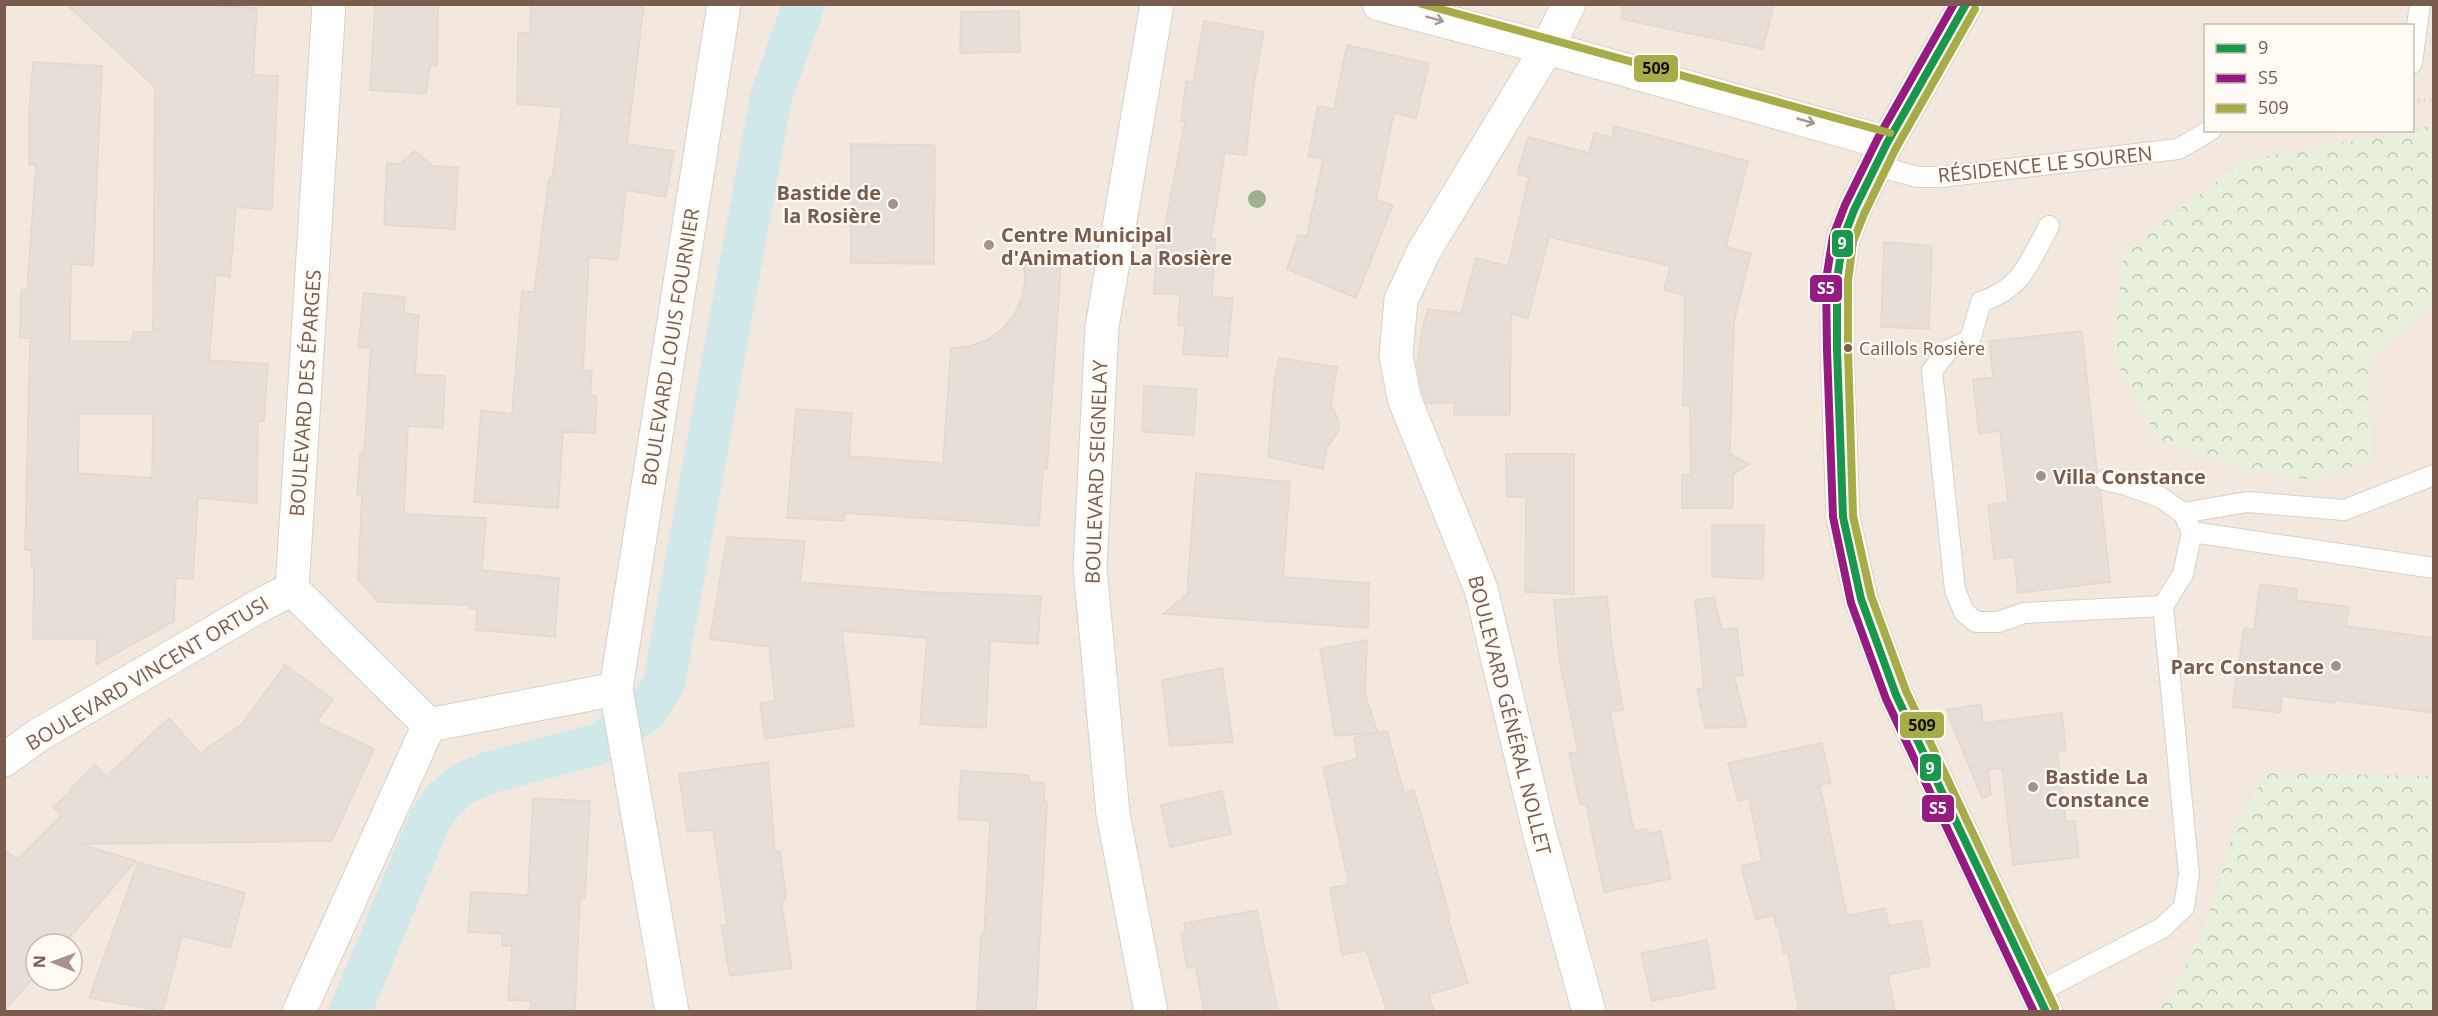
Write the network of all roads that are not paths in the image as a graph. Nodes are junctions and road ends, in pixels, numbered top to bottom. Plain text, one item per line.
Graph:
1 (329, 4) edge
2 (724, 4) edge
3 (1157, 4) edge
4 (1379, 4) edge
5 (1569, 4) edge
6 (1966, 4) edge
7 (2420, 4) edge
8 (1547, 48) junction
9 (2414, 48) edge
10 (2208, 132) edge
11 (1882, 155) junction
12 (2049, 226) dead end
13 (2433, 475) edge
14 (2105, 480) dead end
15 (2182, 513) junction
16 (2192, 532) junction
17 (2433, 568) edge
18 (292, 589) junction
19 (2163, 606) junction
20 (620, 716) junction
21 (429, 725) junction
22 (4, 760) edge
23 (2042, 1002) edge
24 (299, 1011) edge
25 (672, 1011) edge
26 (1151, 1011) edge
27 (1589, 1011) edge

1 - 18 street, BOULEVARD DES ÉPARGES
2 - 20 street, BOULEVARD LOUIS FOURNIER
3 - 26 street, BOULEVARD SEIGNELAY
4 -> 8 street
5 - 8 street, BOULEVARD GÉNÉRAL NOLLET
6 - 11 street
7 - 9 lane
8 -> 11 street
8 - 27 street, BOULEVARD GÉNÉRAL NOLLET
10 - 11 lane, RÉSIDENCE LE SOUREN
11 - 23 street
12 - 19 lane
13 - 15 lane
14 - 15 lane
15 - 16 lane
16 - 17 lane
16 - 19 lane
18 - 21 street
18 - 22 street, BOULEVARD VINCENT ORTUSI
19 - 23 lane
20 - 21 street
20 - 25 street, BOULEVARD LOUIS FOURNIER
21 - 24 street

